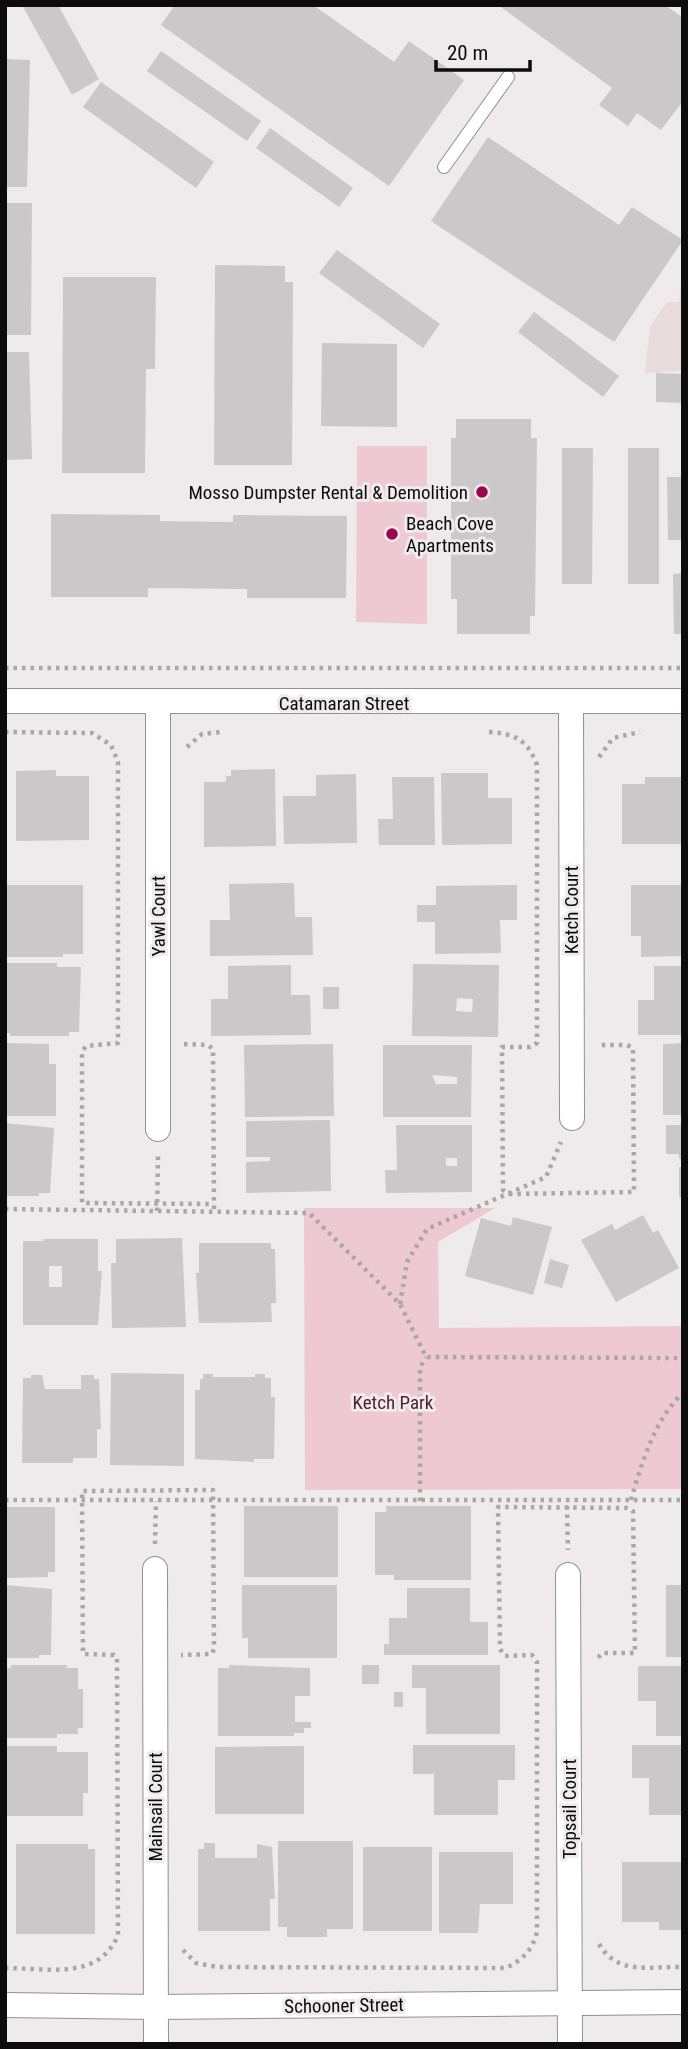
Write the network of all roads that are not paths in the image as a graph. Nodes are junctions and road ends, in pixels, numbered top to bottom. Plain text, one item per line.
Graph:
1 (508, 77) dead end
2 (444, 167) dead end
3 (5, 701) edge
4 (683, 701) edge
5 (571, 702) junction
6 (158, 703) junction
7 (572, 1118) road end
8 (158, 1129) road end
9 (155, 1569) road end
10 (568, 1575) road end
11 (683, 2002) edge
12 (570, 2003) junction
13 (5, 2005) edge
14 (155, 2007) junction
15 (156, 2044) edge
16 (570, 2044) edge

1 - 2 lane
3 - 6 street, Catamaran Street
4 - 5 street, Catamaran Street
5 - 6 street, Catamaran Street
5 - 7 street, Ketch Court
6 - 8 street, Yawl Court
9 - 14 street, Mainsail Court
10 - 12 street, Topsail Court
11 - 12 street, Schooner Street
12 - 14 street, Schooner Street
12 - 16 street, Topsail Court
13 - 14 street, Schooner Street
14 - 15 street, Mainsail Court

